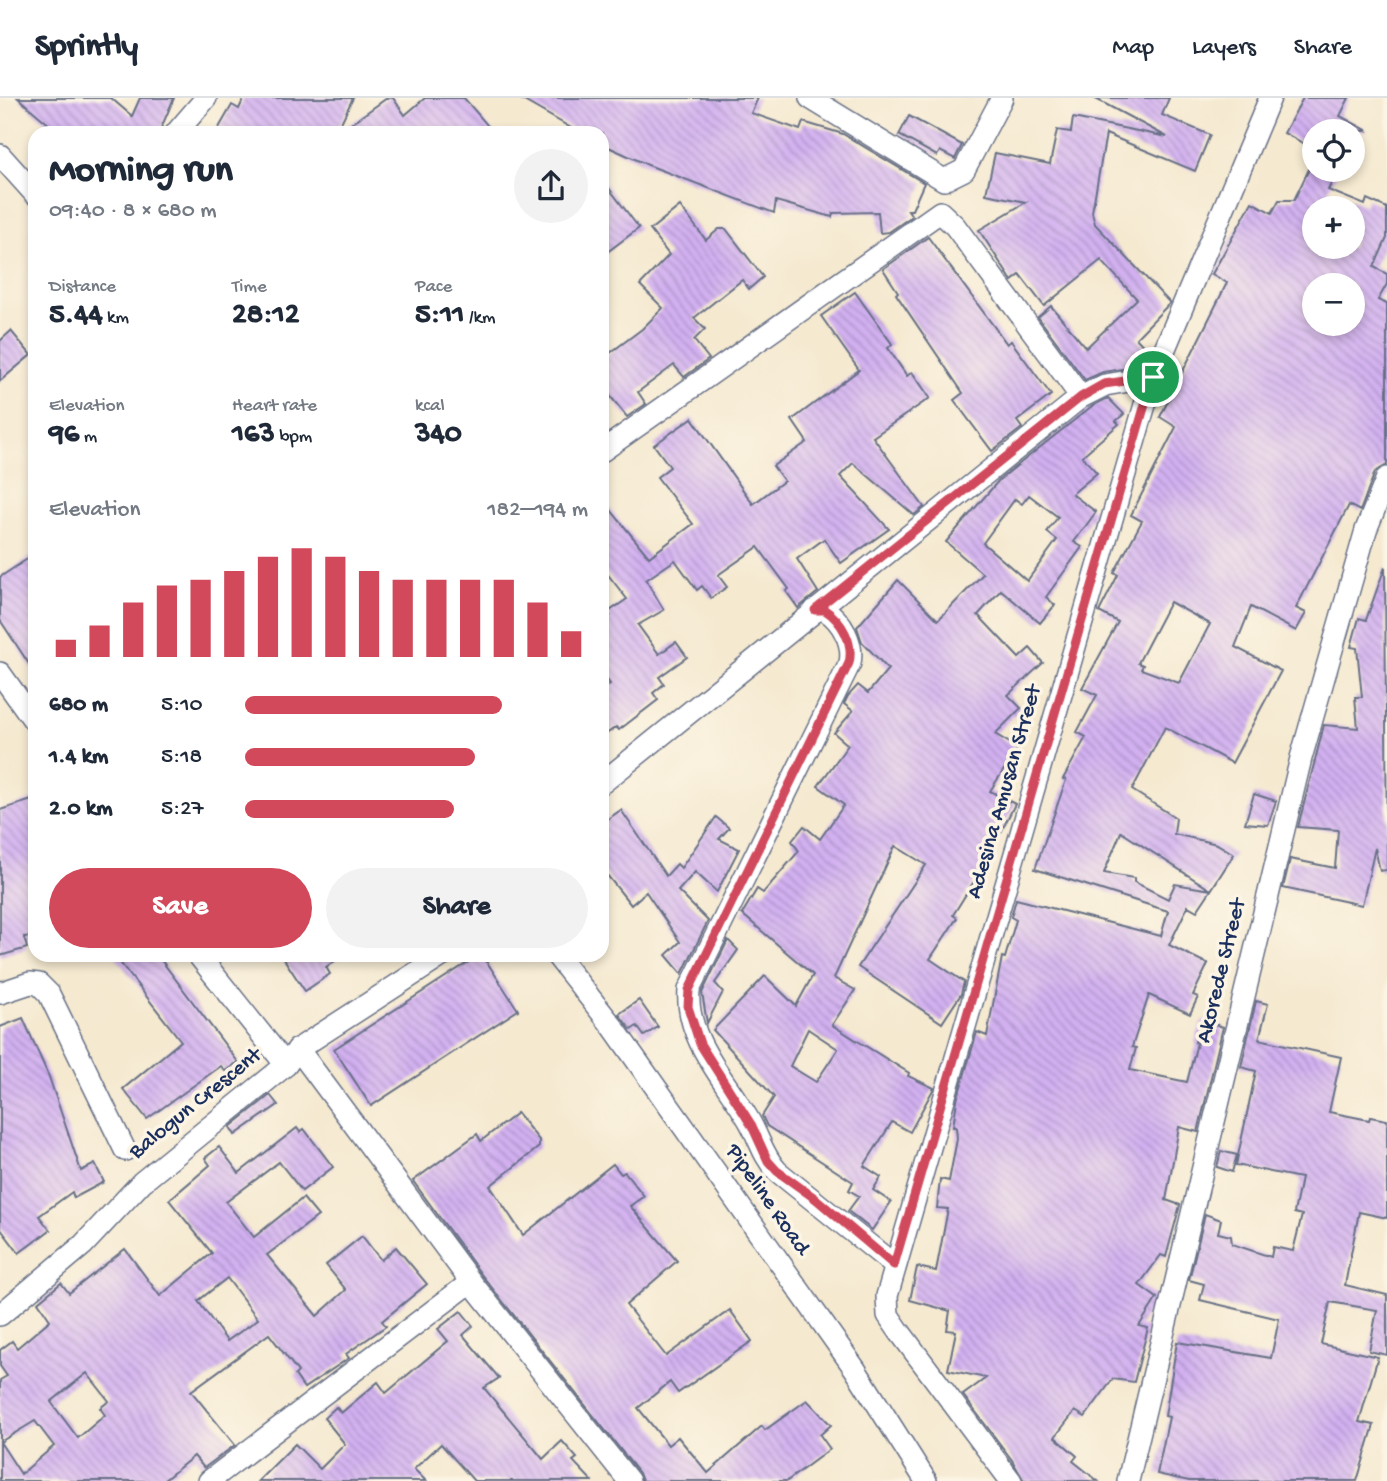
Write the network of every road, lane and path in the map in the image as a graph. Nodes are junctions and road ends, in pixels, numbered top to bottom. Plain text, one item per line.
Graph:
1 (206, 98) edge
2 (810, 98) edge
3 (1002, 98) edge
4 (1270, 98) edge
5 (182, 126) edge
6 (0, 155) edge
7 (28, 186) edge
8 (1153, 377) junction
9 (1081, 397) junction
10 (609, 446) edge
11 (1387, 478) edge
12 (815, 610) junction
13 (0, 673) edge
14 (8, 699) edge
15 (28, 716) edge
16 (609, 777) edge
17 (205, 962) edge
18 (433, 962) edge
19 (562, 962) edge
20 (0, 993) edge
21 (292, 1057) junction
22 (125, 1150) dead end
23 (894, 1265) junction
24 (471, 1282) junction
25 (0, 1315) edge
26 (209, 1481) edge
27 (629, 1481) edge
28 (926, 1481) edge
29 (1011, 1481) edge
30 (1128, 1481) edge

1 - 5 street
2 - 3 street
4 - 8 street, Adesina Amusan Street
6 - 7 street
8 - 9 street
8 - 23 street, Adesina Amusan Street
9 - 10 street
9 - 12 street
11 - 30 street, Akorede Street
12 - 16 street
12 - 23 street
13 - 14 street
14 - 15 street
17 - 21 street
18 - 21 street, Balogun Crescent
19 - 28 street, Pipeline Road
20 - 22 street
21 - 24 street
21 - 25 street, Balogun Crescent
23 - 29 street, Adesina Amusan Street
24 - 26 street
24 - 27 street

